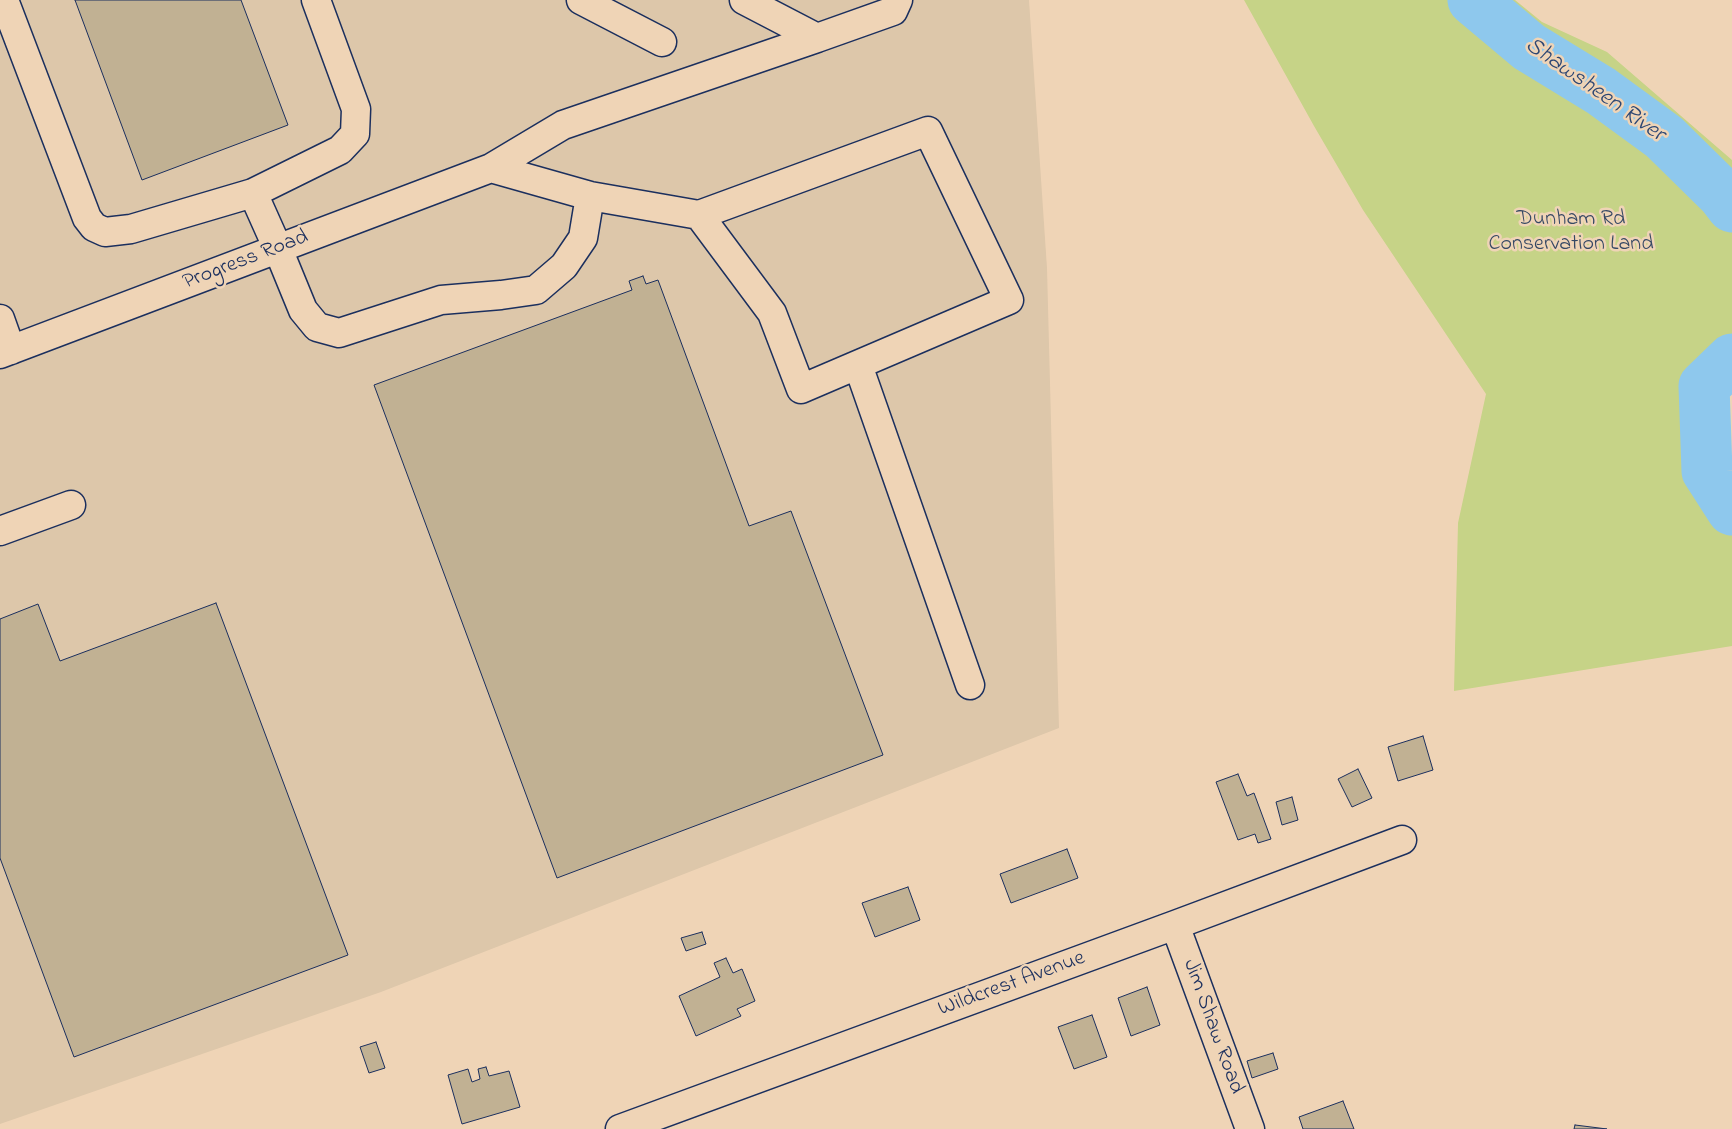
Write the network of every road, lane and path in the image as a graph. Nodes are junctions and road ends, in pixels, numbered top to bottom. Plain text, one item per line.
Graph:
1 (4, 0) edge
2 (316, 0) edge
3 (582, 0) edge
4 (744, 0) edge
5 (898, 0) edge
6 (817, 38) junction
7 (662, 42) dead end
8 (491, 168) junction
9 (253, 193) junction
10 (590, 196) junction
11 (699, 216) junction
12 (278, 249) junction
13 (0, 320) edge
14 (6, 352) edge
15 (858, 365) junction
16 (71, 505) dead end
17 (0, 531) edge
18 (970, 685) dead end
19 (1402, 840) dead end
20 (1175, 926) junction
21 (620, 1129) edge
22 (1250, 1129) edge

1 - 9 street
2 - 9 street
3 - 7 street
4 - 6 street
5 - 6 street, Progress Road
6 - 8 street, Progress Road
8 - 10 street
8 - 12 street, Progress Road
9 - 12 street
10 - 11 street
10 - 12 street
11 - 15 street
11 - 15 street
12 - 14 street, Progress Road
13 - 14 street
15 - 18 street
16 - 17 street
19 - 20 street, Wildcrest Avenue
20 - 21 street, Wildcrest Avenue
20 - 22 street, Jim Shaw Road

